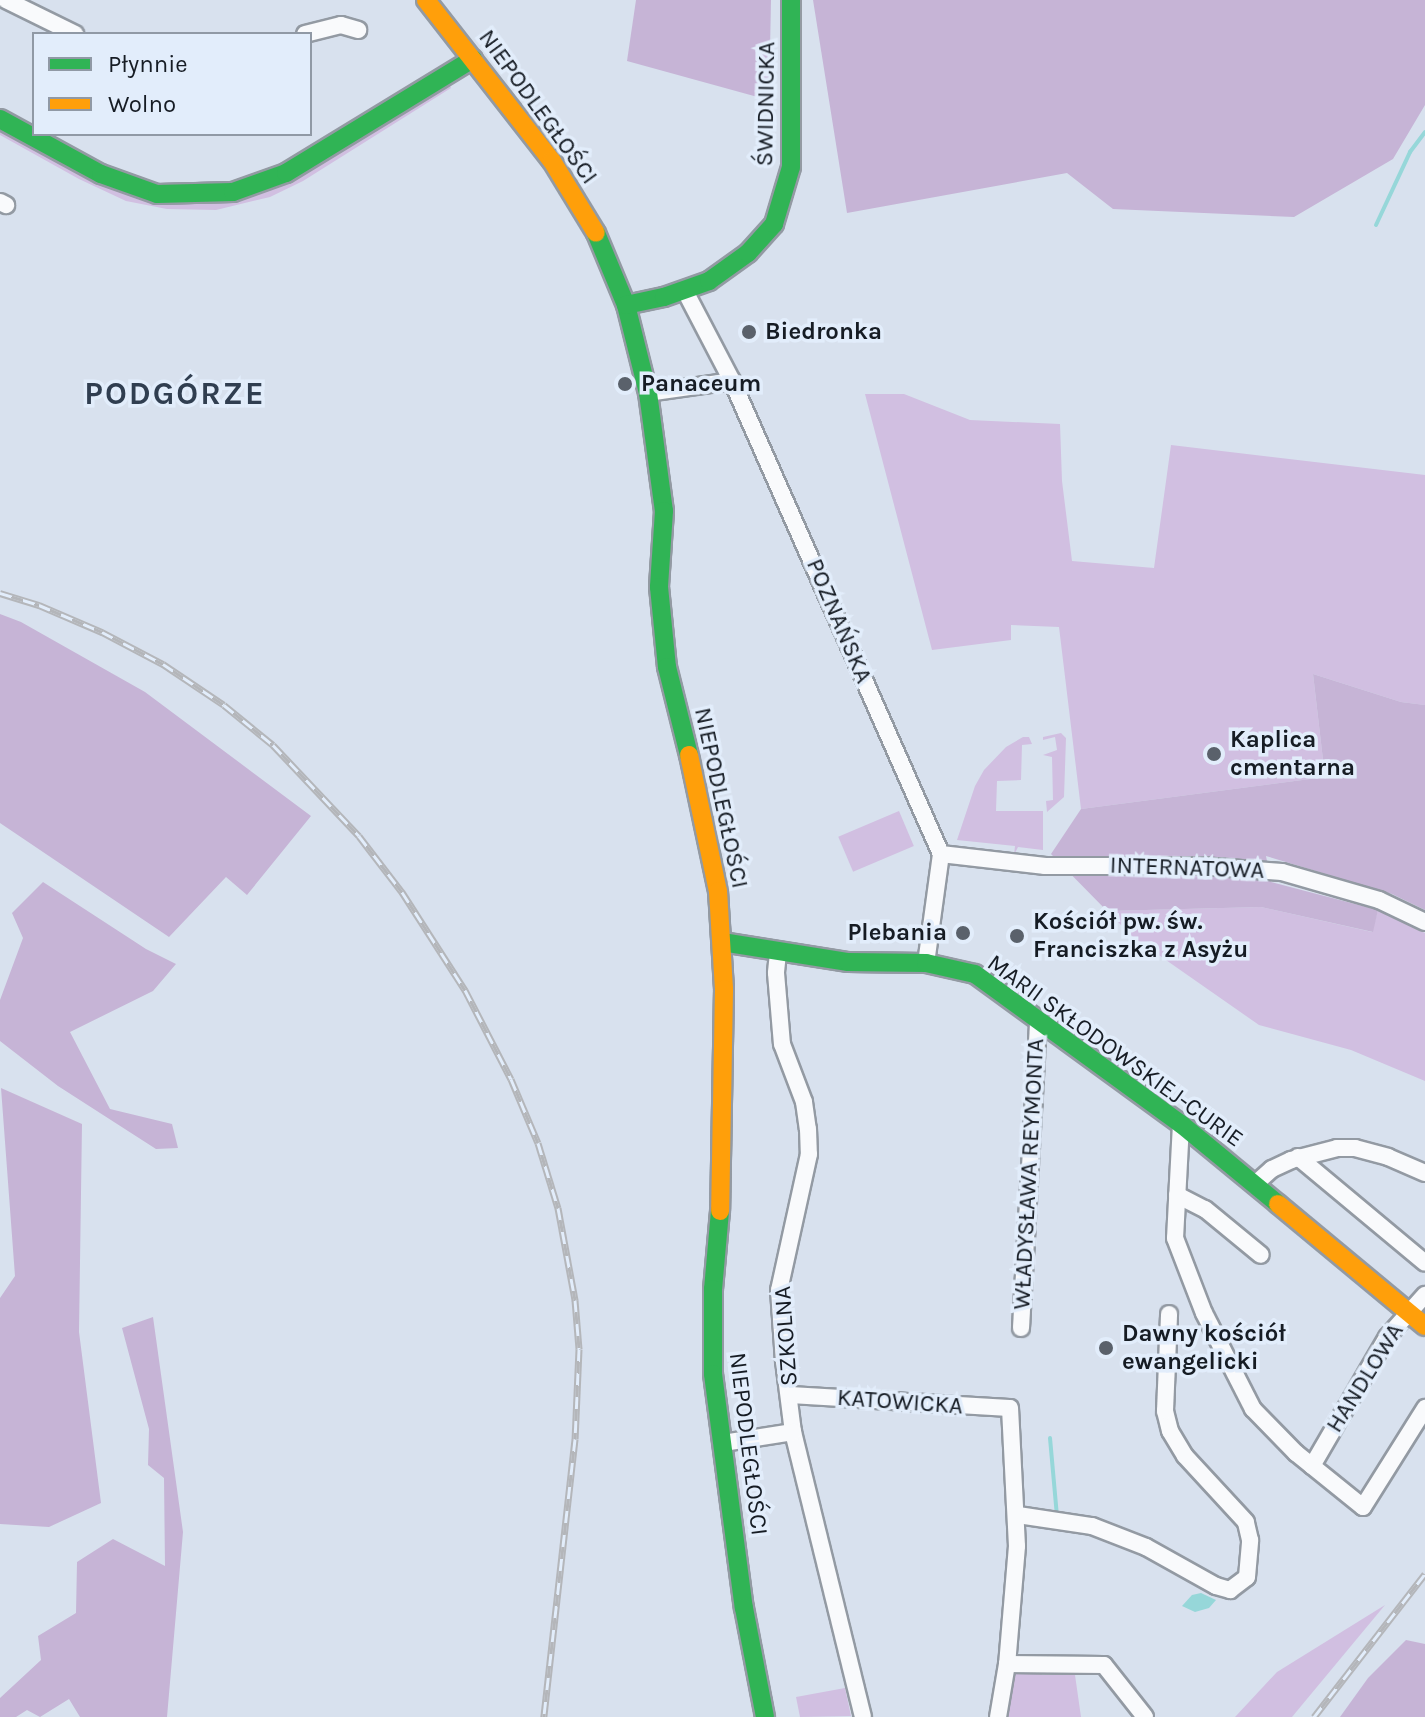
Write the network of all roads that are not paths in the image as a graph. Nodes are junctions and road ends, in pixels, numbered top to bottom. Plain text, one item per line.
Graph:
1 (6, 0) edge
2 (426, 0) edge
3 (791, 0) edge
4 (358, 30) dead end
5 (71, 32) edge
6 (312, 32) edge
7 (473, 59) junction
8 (0, 119) edge
9 (685, 291) junction
10 (626, 305) junction
11 (732, 381) junction
12 (648, 393) junction
13 (941, 854) junction
14 (1425, 922) edge
15 (722, 942) junction
16 (778, 953) junction
17 (926, 963) junction
18 (1038, 1020) junction
19 (1181, 1124) junction
20 (1298, 1157) junction
21 (1425, 1173) edge
22 (1254, 1185) junction
23 (1177, 1195) junction
24 (1261, 1255) dead end
25 (1425, 1263) edge
26 (1425, 1295) edge
27 (1408, 1312) junction
28 (1169, 1314) dead end
29 (1425, 1326) edge
30 (1021, 1328) dead end
31 (790, 1395) junction
32 (1425, 1408) edge
33 (793, 1432) junction
34 (723, 1443) junction
35 (1312, 1466) junction
36 (1018, 1515) junction
37 (1007, 1664) junction
38 (765, 1717) edge
39 (863, 1717) edge
40 (998, 1717) edge
41 (1145, 1717) edge

1 - 5 street
2 - 7 main road, NIEPODLEGŁOŚCI
3 - 9 main road, ŚWIDNICKA
4 - 6 street
7 - 8 main road
7 - 10 main road, NIEPODLEGŁOŚCI
9 - 10 main road, ŚWIDNICKA
9 - 11 street, POZNAŃSKA
10 - 12 main road, NIEPODLEGŁOŚCI
11 - 12 street
11 - 13 street, POZNAŃSKA
12 - 15 main road, NIEPODLEGŁOŚCI
13 - 14 street, INTERNATOWA
13 - 17 street
15 - 16 main road, MARII SKŁODOWSKIEJ-CURIE
15 - 34 main road, NIEPODLEGŁOŚCI
16 - 17 main road, MARII SKŁODOWSKIEJ-CURIE
16 - 31 street, SZKOLNA
17 - 18 main road, MARII SKŁODOWSKIEJ-CURIE
18 - 19 main road, MARII SKŁODOWSKIEJ-CURIE
18 - 30 street, WŁADYSŁAWA REYMONTA
19 - 22 main road, MARII SKŁODOWSKIEJ-CURIE
19 - 23 street
20 - 21 street
20 - 22 street
20 - 25 street
22 - 27 main road, MARII SKŁODOWSKIEJ-CURIE
23 - 24 street
23 - 35 street
26 - 27 street, HANDLOWA
27 - 29 main road, MARII SKŁODOWSKIEJ-CURIE
27 - 35 street, HANDLOWA
28 - 36 street
31 - 33 street, SZKOLNA
31 - 36 street, KATOWICKA
32 - 35 street
33 - 34 street
33 - 39 street, SZKOLNA
34 - 38 main road, NIEPODLEGŁOŚCI
36 - 37 street
37 - 40 street
37 - 41 street

